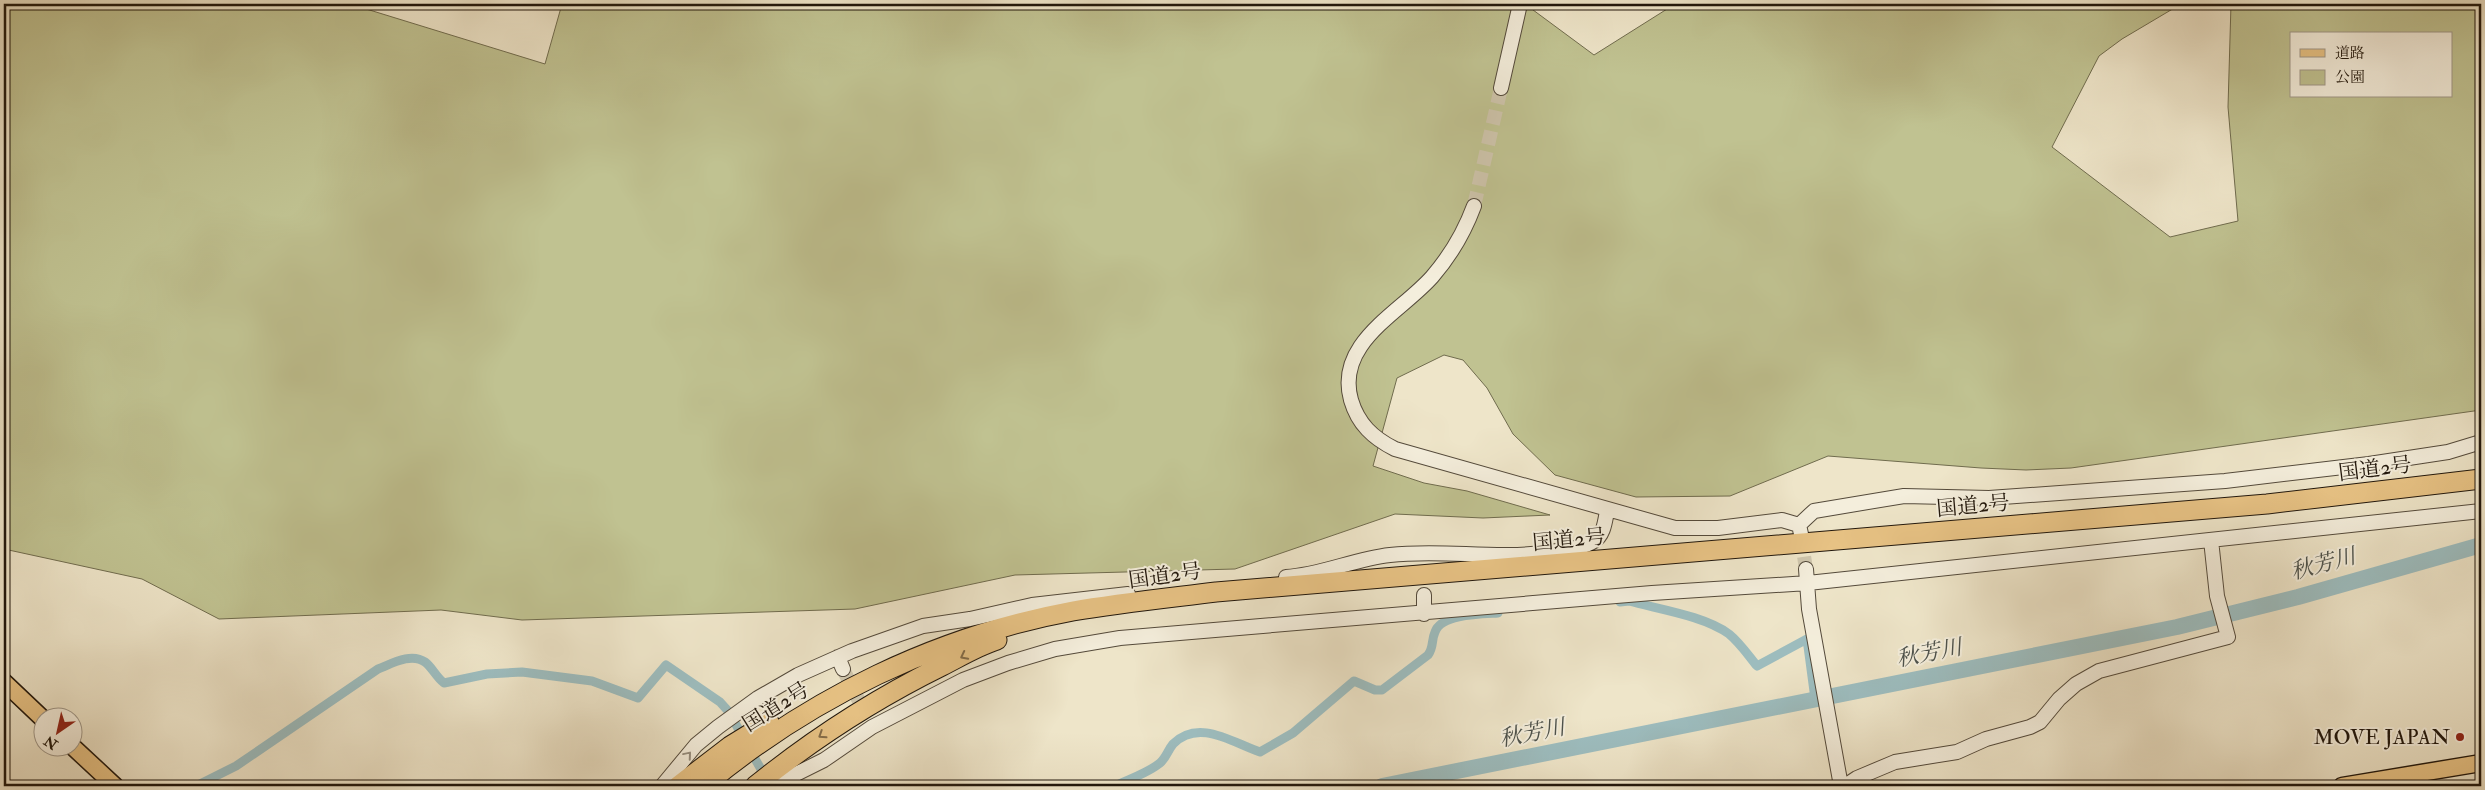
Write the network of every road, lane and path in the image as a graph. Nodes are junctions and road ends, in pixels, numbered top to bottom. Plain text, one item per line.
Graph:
1 (1520, 4) edge
2 (1501, 88) tunnel mouth
3 (1474, 206) tunnel mouth
4 (2481, 442) edge
5 (2481, 479) edge
6 (1607, 511) junction
7 (2481, 511) edge
8 (2212, 540) junction
9 (1421, 553) junction
10 (1423, 567) dead end
11 (1807, 576) junction
12 (1424, 596) dead end
13 (1074, 611) junction
14 (1424, 614) junction
15 (4, 682) edge
16 (32, 709) edge
17 (734, 752) junction
18 (82, 755) edge
19 (2481, 763) edge
20 (770, 781) edge
21 (115, 786) edge
22 (662, 786) edge
23 (678, 786) edge
24 (704, 786) edge
25 (1841, 786) edge
26 (1845, 786) edge
27 (2342, 786) edge

1 - 2 street
3 - 6 street
4 - 6 street
5 - 13 highway, 国道2号
6 - 9 street
7 - 8 street
8 - 11 street
8 - 26 street
9 - 10 street
22 -> 9 street
11 - 14 street
11 - 25 street
12 - 14 street
13 - 17 highway, 国道2号
13 -> 20 highway
14 - 20 street
15 - 16 main road
17 - 23 highway
17 - 24 highway, 国道2号
18 - 21 main road
19 - 27 main road

